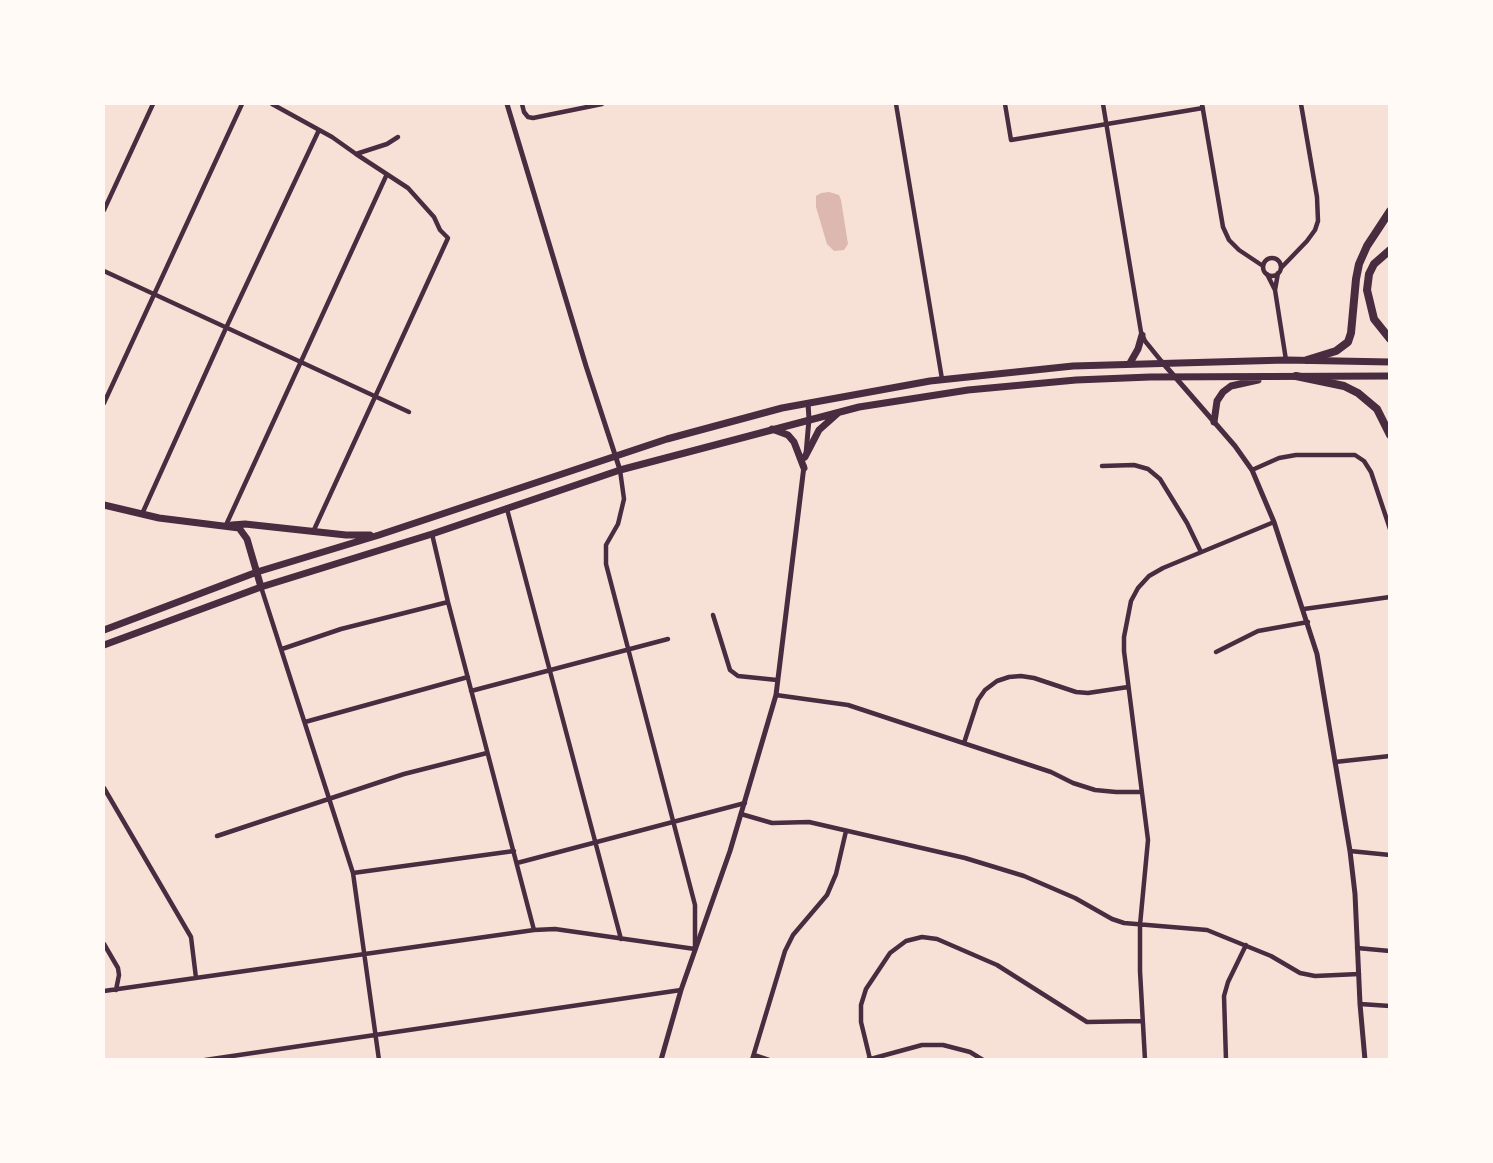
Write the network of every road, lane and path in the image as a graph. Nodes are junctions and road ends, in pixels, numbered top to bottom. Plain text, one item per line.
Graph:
1 (153, 104) edge
2 (242, 104) edge
3 (272, 104) edge
4 (507, 104) edge
5 (522, 104) edge
6 (602, 104) edge
7 (896, 104) edge
8 (1005, 104) edge
9 (1103, 104) edge
10 (1300, 104) edge
11 (1203, 106) edge
12 (1107, 124) junction
13 (319, 130) junction
14 (398, 137) dead end
15 (356, 154) junction
16 (387, 174) junction
17 (104, 210) edge
18 (1389, 211) edge
19 (1389, 250) edge
20 (1293, 255) junction
21 (1251, 257) junction
22 (1268, 259) junction
23 (1277, 260) junction
24 (1263, 266) junction
25 (1279, 270) junction
26 (104, 271) edge
27 (1267, 274) junction
28 (1275, 290) junction
29 (154, 293) junction
30 (226, 328) junction
31 (1142, 335) junction
32 (1389, 339) edge
33 (1286, 360) junction
34 (1307, 360) junction
35 (301, 362) junction
36 (1162, 362) junction
37 (1389, 362) edge
38 (1130, 363) junction
39 (1296, 376) junction
40 (1389, 376) edge
41 (1269, 377) junction
42 (1175, 378) junction
43 (942, 380) junction
44 (374, 396) junction
45 (104, 403) edge
46 (808, 403) junction
47 (842, 411) junction
48 (409, 412) dead end
49 (809, 419) junction
50 (1214, 422) junction
51 (772, 429) junction
52 (1389, 435) edge
53 (615, 455) junction
54 (805, 457) junction
55 (1102, 466) dead end
56 (804, 468) junction
57 (620, 470) junction
58 (1251, 470) junction
59 (104, 505) edge
60 (507, 508) junction
61 (142, 514) junction
62 (1274, 522) junction
63 (226, 525) junction
64 (1389, 529) edge
65 (313, 532) junction
66 (432, 534) junction
67 (379, 535) junction
68 (1201, 552) junction
69 (257, 572) junction
70 (261, 587) junction
71 (1389, 597) edge
72 (448, 602) junction
73 (1304, 609) junction
74 (713, 615) dead end
75 (1308, 622) junction
76 (104, 630) edge
77 (668, 639) dead end
78 (104, 645) edge
79 (282, 648) junction
80 (629, 650) junction
81 (1216, 652) dead end
82 (550, 670) junction
83 (468, 677) junction
84 (777, 680) junction
85 (1128, 687) junction
86 (471, 692) junction
87 (776, 695) junction
88 (305, 722) junction
89 (964, 743) junction
90 (487, 753) junction
91 (1389, 756) edge
92 (1335, 762) junction
93 (104, 788) edge
94 (1142, 792) junction
95 (329, 798) junction
96 (744, 803) junction
97 (741, 814) junction
98 (673, 822) junction
99 (846, 831) junction
100 (217, 836) dead end
101 (595, 843) junction
102 (514, 851) junction
103 (1350, 851) junction
104 (1389, 855) edge
105 (517, 863) junction
106 (352, 873) junction
107 (1140, 925) junction
108 (534, 930) junction
109 (621, 939) junction
110 (104, 944) edge
111 (1246, 945) junction
112 (1357, 948) junction
113 (695, 949) junction
114 (1389, 951) edge
115 (364, 954) junction
116 (1359, 974) junction
117 (196, 978) junction
118 (116, 990) junction
119 (681, 990) junction
120 (104, 991) edge
121 (1360, 1004) junction
122 (1389, 1006) edge
123 (1142, 1021) junction
124 (375, 1034) junction
125 (753, 1057) edge
126 (205, 1059) edge
127 (379, 1059) edge
128 (661, 1059) edge
129 (769, 1059) edge
130 (869, 1059) edge
131 (982, 1059) edge
132 (1144, 1059) edge
133 (1226, 1059) edge
134 (1365, 1059) edge

1 - 17 street
2 - 29 street
3 - 13 street
4 - 53 street
5 - 6 street
7 - 43 street
8 - 12 street
9 - 12 street
10 - 20 street
11 - 12 street
11 - 21 street
12 - 31 street
13 - 15 street
13 - 30 street
14 - 15 street
15 - 16 street
16 - 35 street
16 - 44 street
18 - 34 highway
19 - 32 highway
20 - 23 street
20 - 25 street
21 - 22 street
21 - 24 street
22 - 23 street
22 - 24 street
23 - 25 street
24 - 27 street
25 - 27 street
25 - 28 street
26 - 29 street
27 - 28 street
28 - 33 street
29 - 30 street
29 - 45 street
30 - 35 street
30 - 61 street
31 - 36 street
31 - 38 main road
33 - 34 main road
33 - 36 main road
34 - 37 main road
35 - 44 street
35 - 63 street
36 - 38 main road
36 - 42 street
38 - 43 main road
39 - 40 main road
39 - 41 main road
39 - 52 highway
41 - 42 main road
41 - 50 main road
42 - 47 main road
42 - 50 street
43 - 46 main road
44 - 48 street
44 - 65 street
46 - 49 street
46 - 53 main road
47 - 49 main road
47 - 54 main road
49 - 51 main road
49 - 54 street
50 - 58 street
51 - 56 main road
51 - 57 main road
53 - 57 street
53 - 67 main road
54 - 56 street
55 - 68 street
56 - 84 street
57 - 60 main road
57 - 80 street
58 - 62 street
58 - 64 street
59 - 61 main road
60 - 66 main road
60 - 82 street
61 - 63 main road
62 - 68 street
62 - 73 street
63 - 65 main road
63 - 69 main road
65 - 67 main road
66 - 70 main road
66 - 72 street
67 - 69 main road
68 - 85 street
69 - 70 main road
69 - 76 main road
70 - 78 main road
70 - 79 street
71 - 73 street
72 - 79 street
72 - 83 street
73 - 75 street
74 - 84 street
75 - 81 street
75 - 92 street
77 - 80 street
79 - 88 street
80 - 82 street
80 - 98 street
82 - 86 street
82 - 101 street
83 - 86 street
83 - 88 street
84 - 87 street
85 - 89 street
85 - 94 street
86 - 90 street
87 - 89 street
87 - 96 street
88 - 95 street
89 - 94 street
90 - 95 street
90 - 102 street
91 - 92 street
92 - 103 street
93 - 117 street
94 - 107 street
95 - 100 street
95 - 106 street
96 - 97 street
96 - 98 street
97 - 99 street
97 - 113 street
98 - 101 street
98 - 113 street
99 - 107 street
99 - 125 street
101 - 105 street
101 - 109 street
102 - 105 street
102 - 106 street
103 - 104 street
103 - 112 street
105 - 108 street
106 - 115 street
107 - 111 street
107 - 123 street
108 - 109 street
108 - 115 street
109 - 113 street
110 - 118 street
111 - 116 street
111 - 133 street
112 - 114 street
112 - 116 street
113 - 119 street
115 - 117 street
115 - 124 street
116 - 121 street
117 - 118 street
118 - 120 street
119 - 124 street
119 - 128 street
121 - 122 street
121 - 134 street
123 - 130 street
123 - 132 street
124 - 126 street
124 - 127 street
125 - 129 street
130 - 131 street

